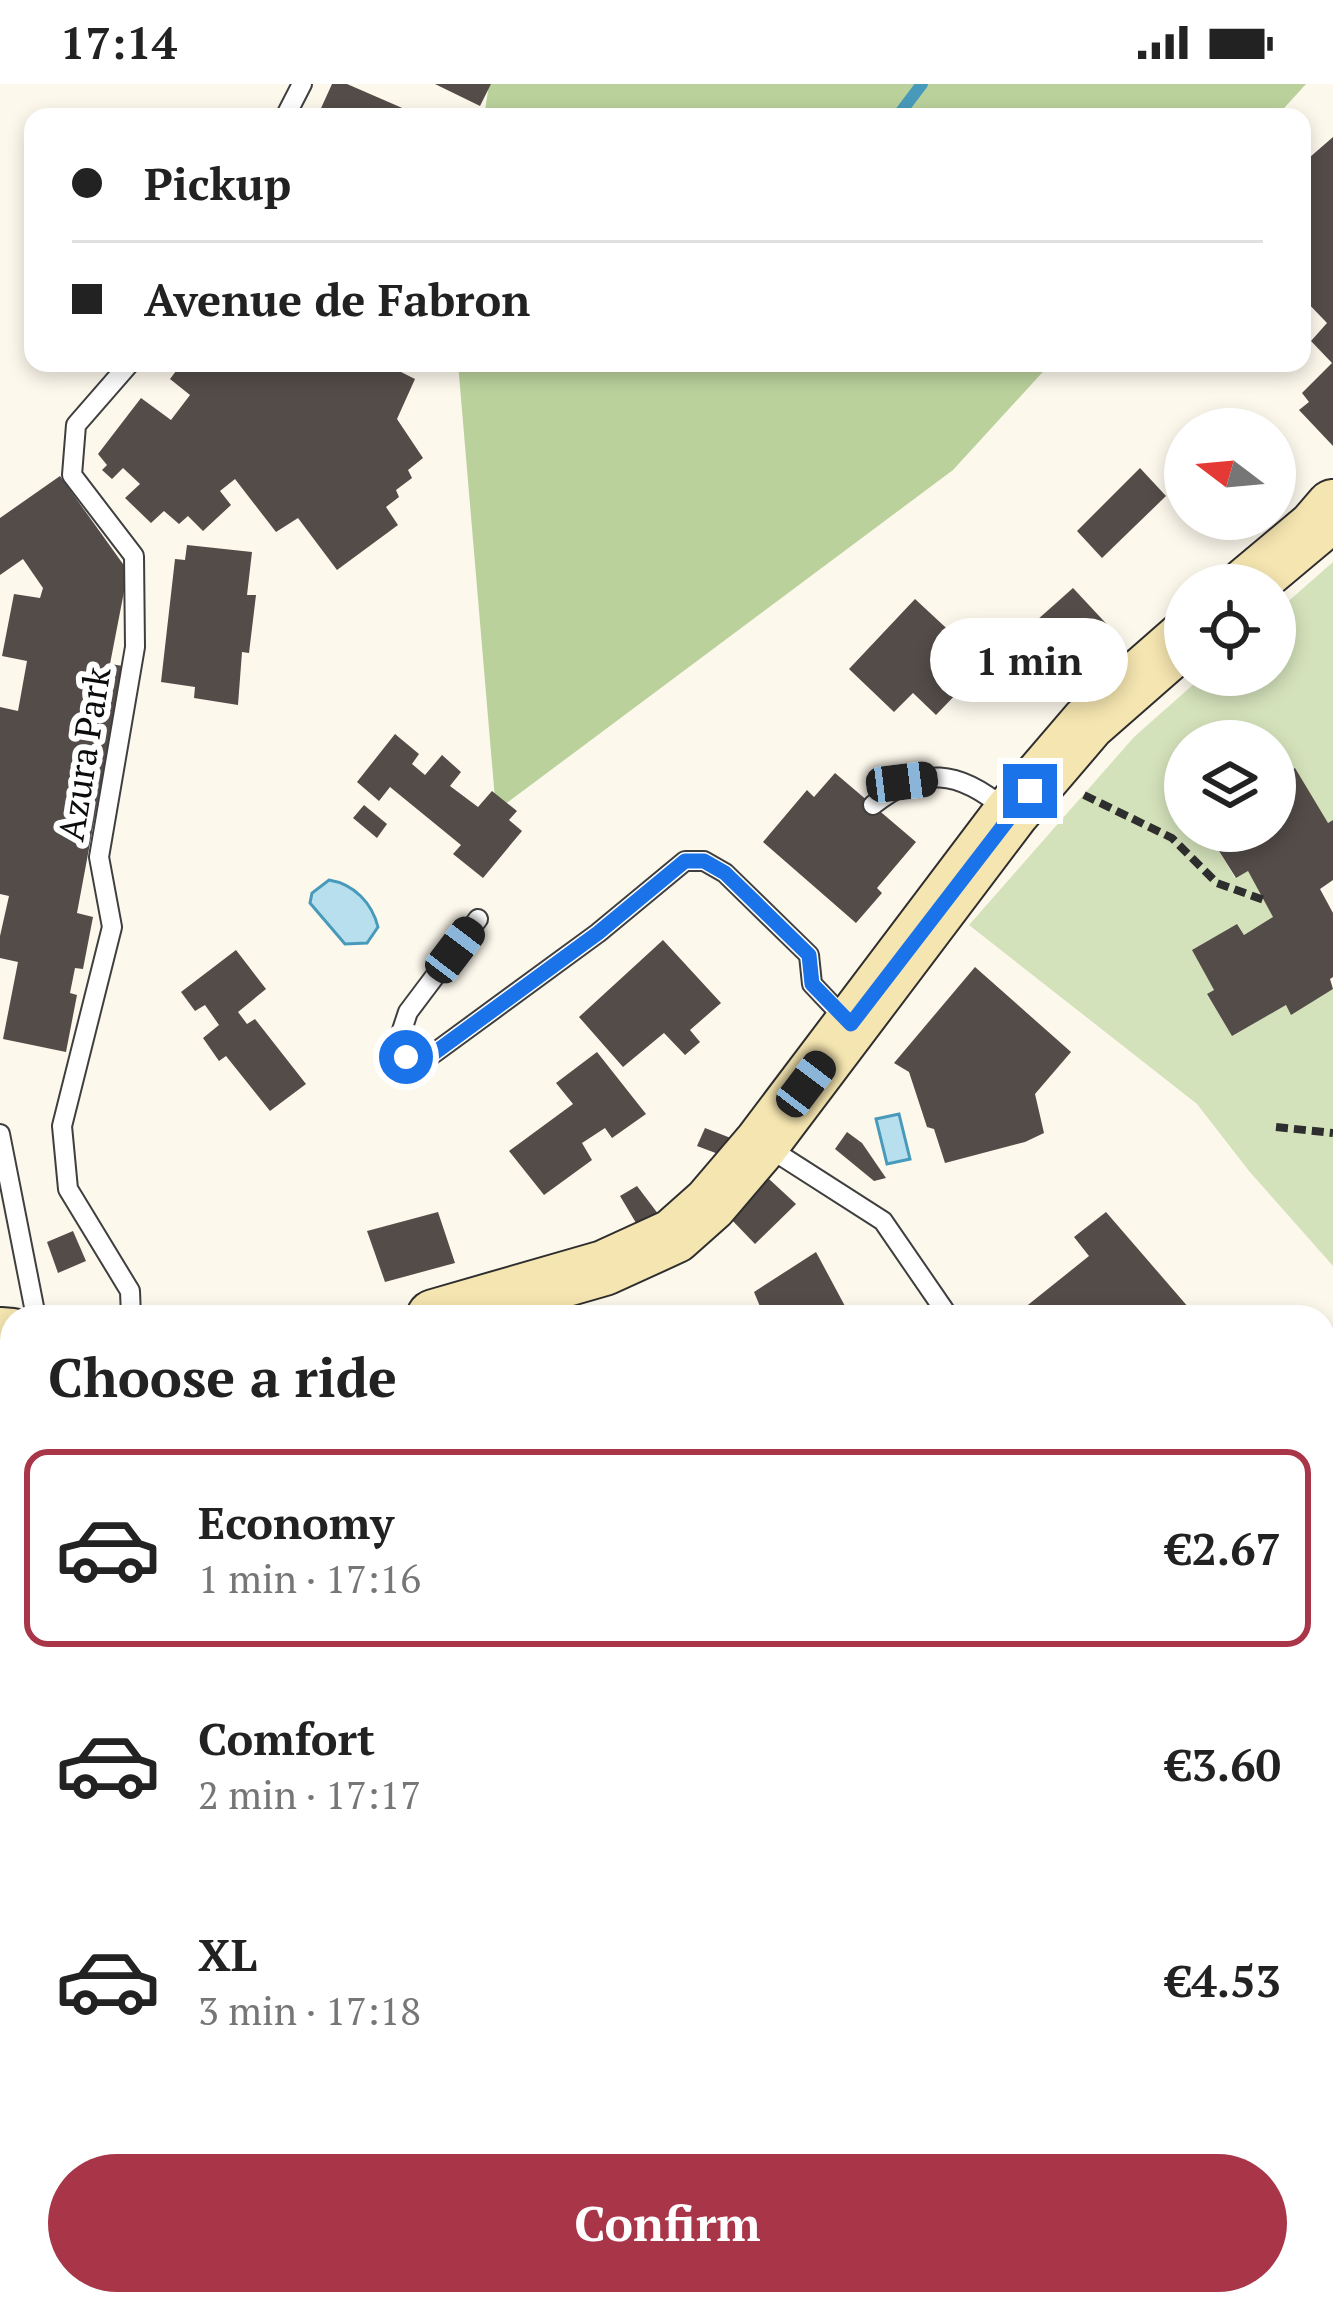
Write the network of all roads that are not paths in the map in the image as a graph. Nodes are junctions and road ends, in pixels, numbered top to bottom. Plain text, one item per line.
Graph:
1 (122, 372) edge
2 (1327, 527) edge
3 (1276, 564) edge
4 (1164, 656) edge
5 (873, 805) dead end
6 (1011, 813) junction
7 (478, 919) dead end
8 (851, 1024) junction
9 (0, 1134) edge
10 (762, 1143) junction
11 (34, 1305) edge
12 (131, 1305) edge
13 (476, 1305) edge
14 (941, 1305) edge

1 - 12 lane, Azura Park
2 - 3 street
4 - 6 street
5 - 6 lane
6 - 8 street
7 - 8 lane
8 - 10 street
9 - 11 lane
10 - 13 street
10 - 14 lane

